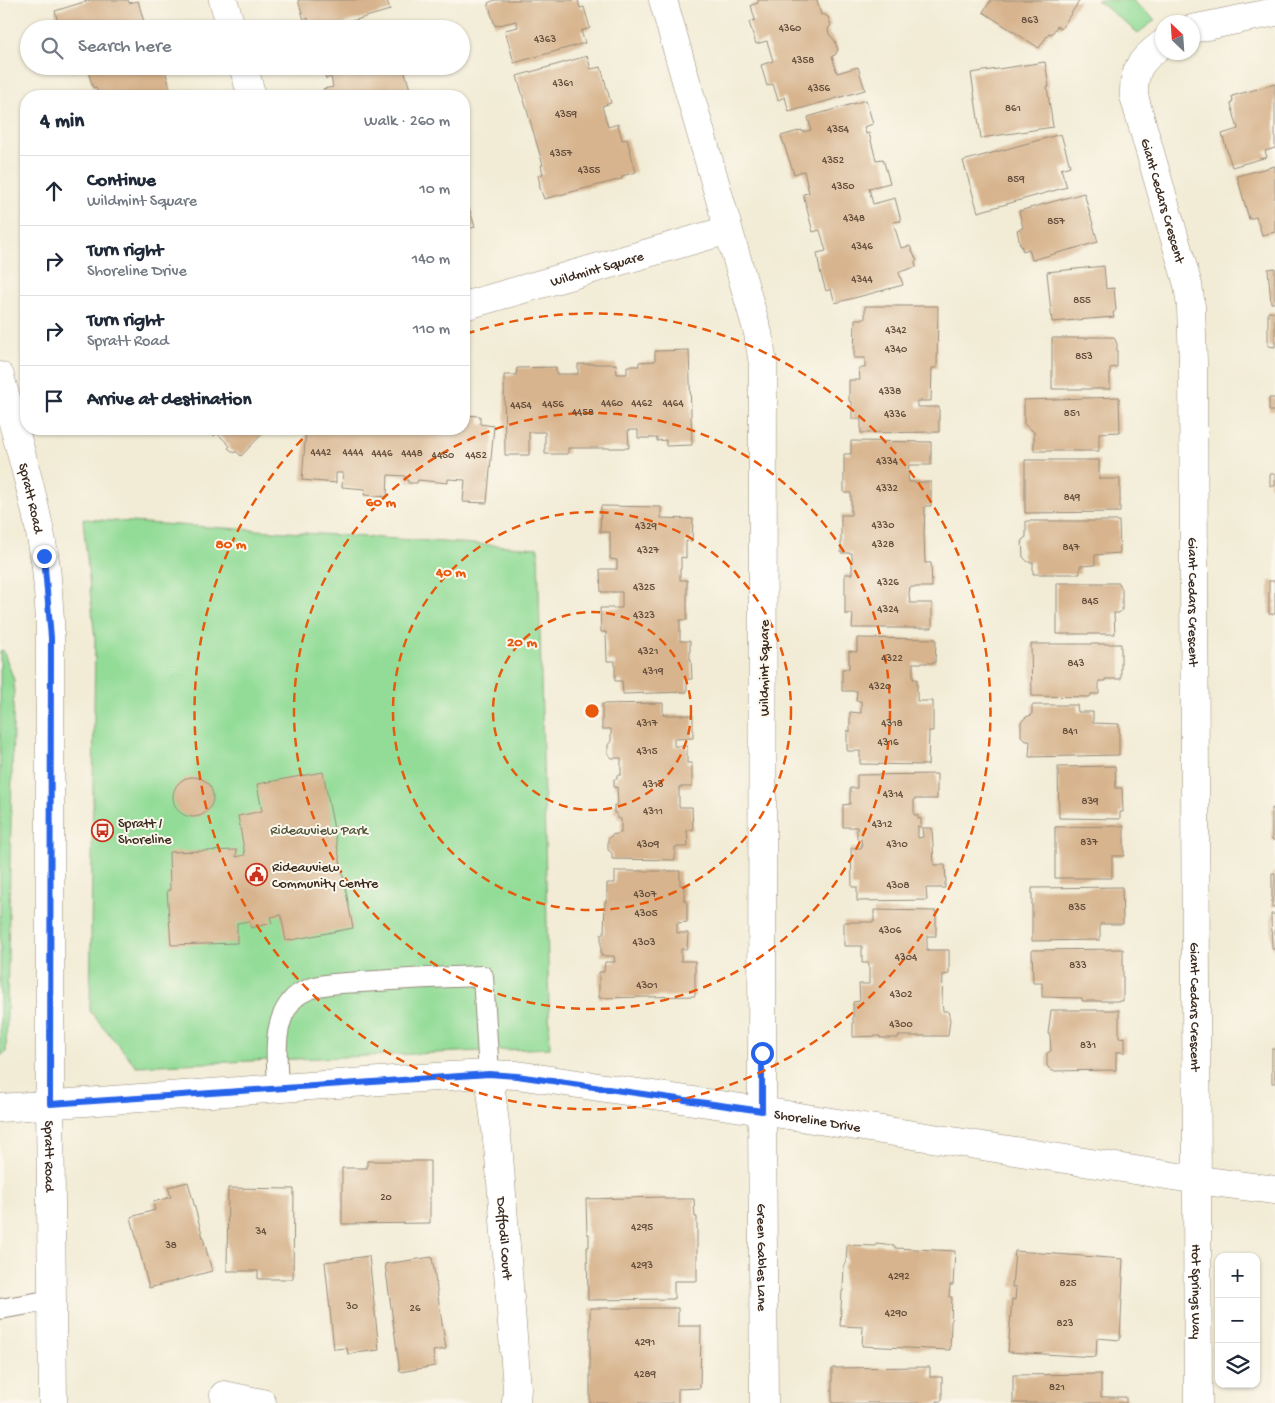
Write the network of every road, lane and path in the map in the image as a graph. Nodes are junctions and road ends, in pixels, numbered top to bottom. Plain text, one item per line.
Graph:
1 (223, 0) edge
2 (663, 0) edge
3 (1275, 12) edge
4 (229, 20) edge
5 (1200, 27) edge
6 (1155, 50) edge
7 (246, 75) edge
8 (250, 90) edge
9 (728, 230) junction
10 (470, 304) edge
11 (0, 376) edge
12 (489, 1074) junction
13 (278, 1088) junction
14 (50, 1104) junction
15 (0, 1108) edge
16 (762, 1111) junction
17 (1198, 1180) junction
18 (1275, 1190) edge
19 (52, 1300) junction
20 (0, 1309) edge
21 (224, 1395) dead end
22 (53, 1403) edge
23 (262, 1403) edge
24 (516, 1403) edge
25 (764, 1403) edge
26 (1198, 1403) edge

1 - 4 street
2 - 9 street, Wildmint Square
3 - 5 street
6 - 17 street, Giant Cedars Crescent
7 - 8 street
9 - 10 street, Wildmint Square
9 - 16 street, Wildmint Square
11 - 14 street, Spratt Road
12 - 13 street, Shoreline Drive
12 - 13 lane
12 - 16 street, Shoreline Drive
12 - 24 street, Daffodil Court
13 - 14 street, Shoreline Drive
14 - 15 street, Shoreline Drive
14 - 19 street, Spratt Road
16 - 17 street, Shoreline Drive
16 - 25 street, Green Gables Lane
17 - 18 street, Shoreline Drive
17 - 26 street, Hot Springs Way
19 - 20 lane
19 - 22 street, Spratt Road
21 - 23 street

